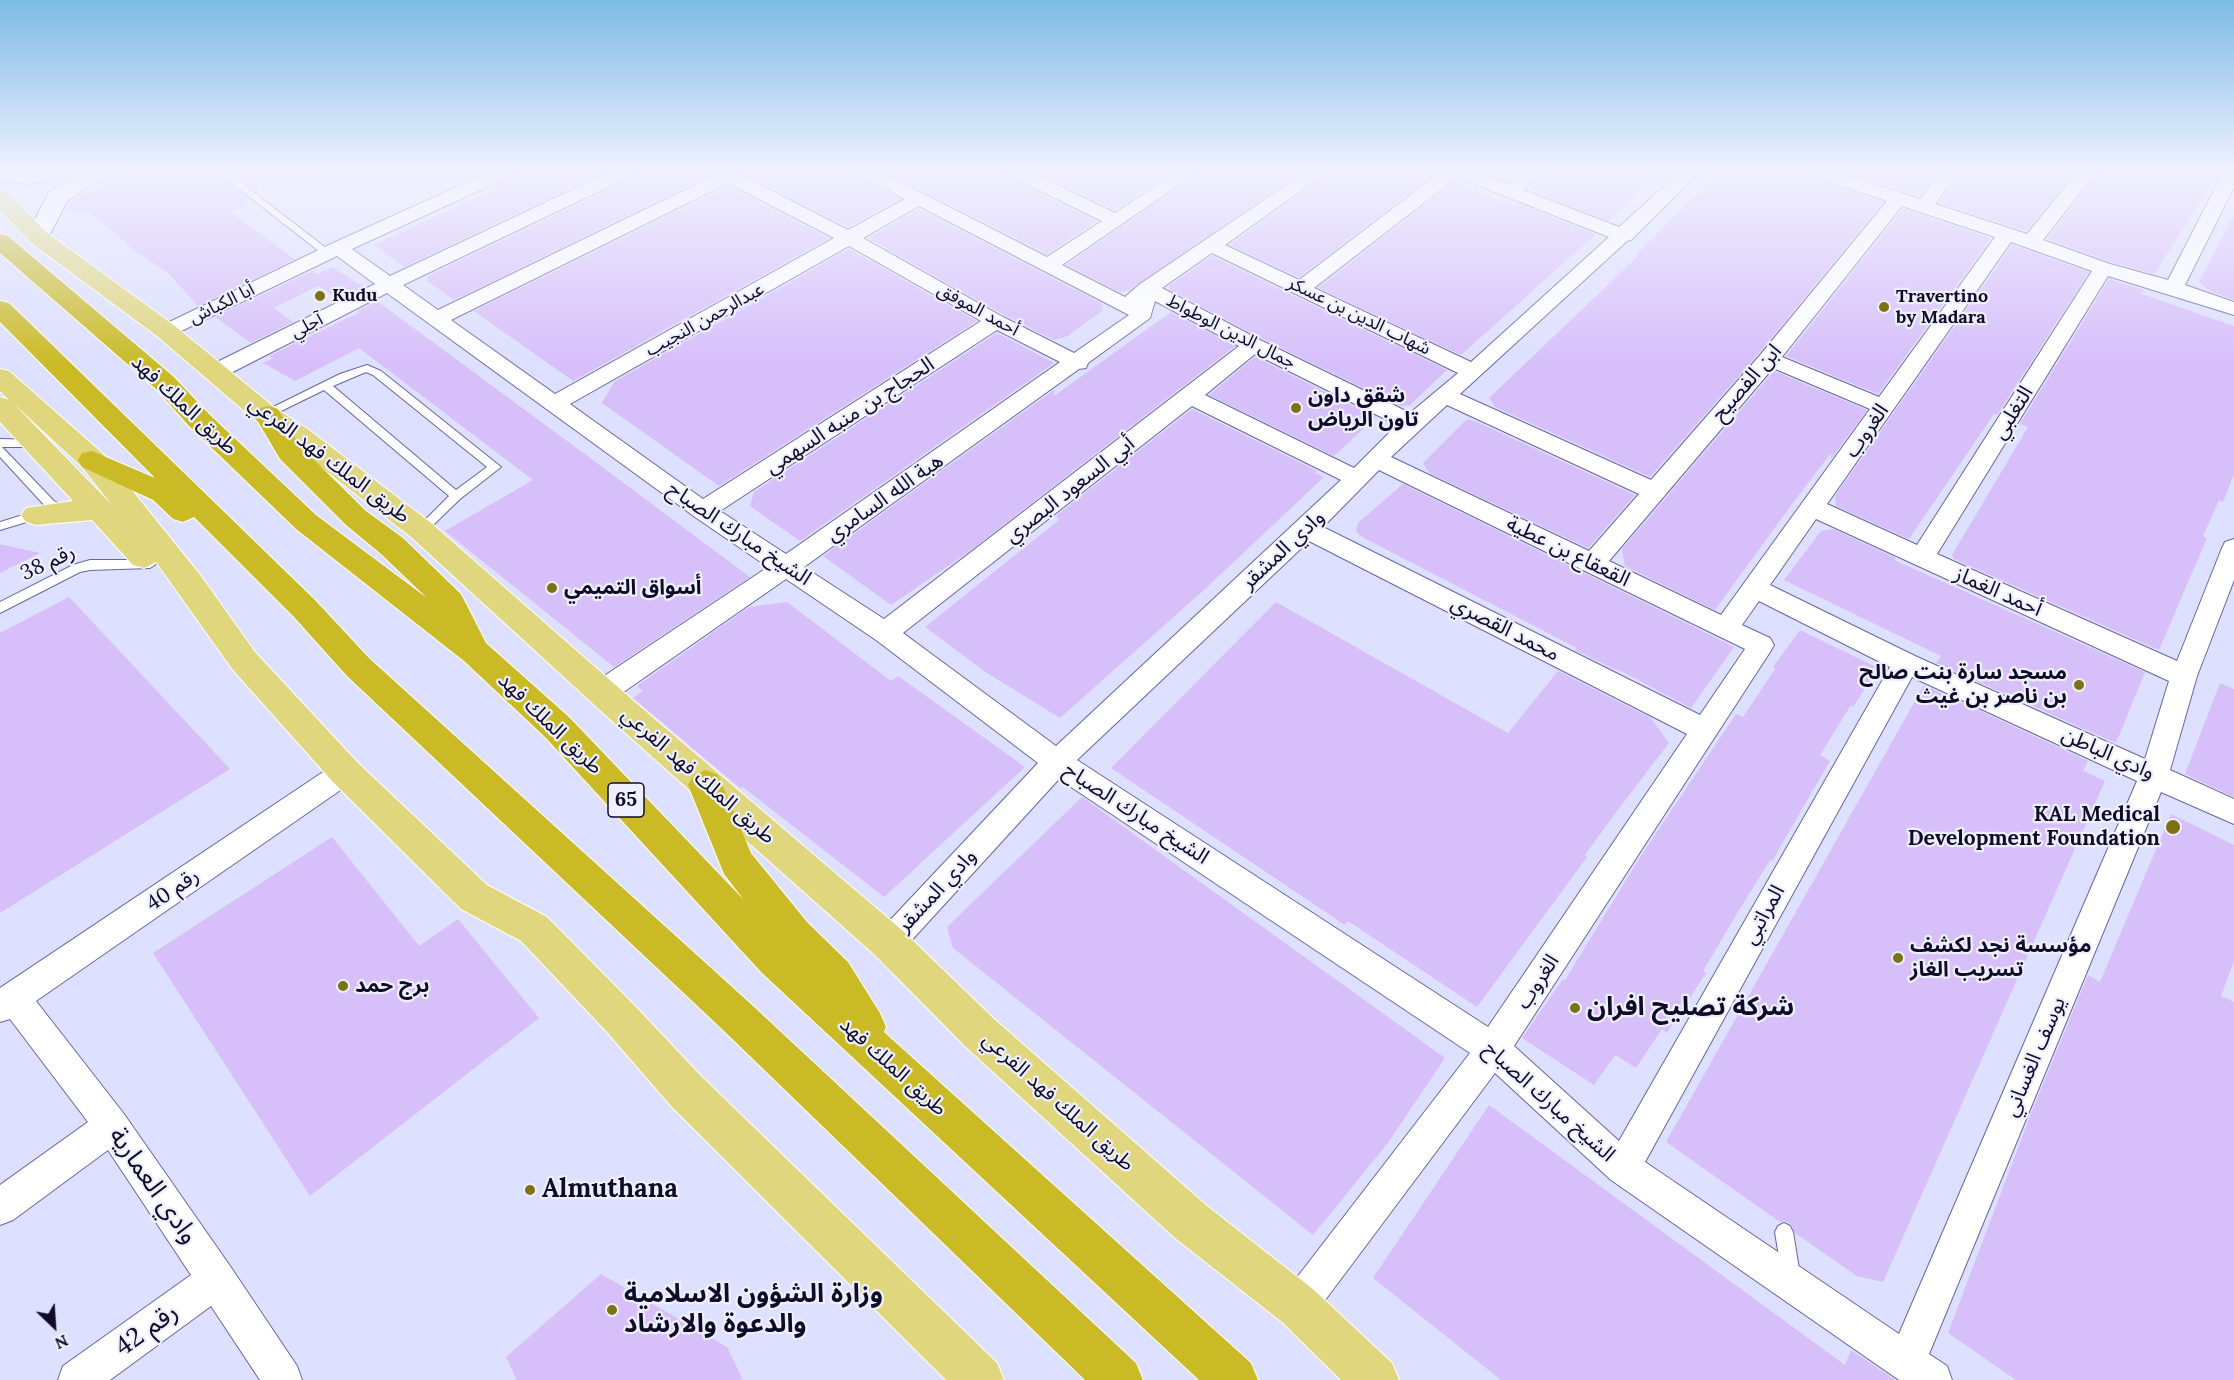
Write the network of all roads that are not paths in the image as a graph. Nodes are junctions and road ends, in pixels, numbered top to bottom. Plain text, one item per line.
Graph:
1 (311, 235) edge
2 (363, 235) edge
3 (493, 235) edge
4 (601, 235) edge
5 (844, 235) edge
6 (857, 235) edge
7 (990, 235) edge
8 (1092, 235) edge
9 (1227, 235) edge
10 (1371, 235) edge
11 (1869, 235) edge
12 (2006, 235) edge
13 (2011, 235) edge
14 (2036, 235) edge
15 (2201, 235) edge
16 (1624, 236) edge
17 (38, 237) edge
18 (851, 239) junction
19 (0, 241) edge
20 (2031, 242) junction
21 (1212, 246) junction
22 (333, 251) junction
23 (1048, 265) junction
24 (2103, 268) junction
25 (390, 285) junction
26 (1147, 288) junction
27 (1301, 288) junction
28 (2174, 288) junction
29 (0, 308) edge
30 (1134, 309) junction
31 (2234, 309) edge
32 (437, 319) junction
33 (996, 321) junction
34 (166, 332) junction
35 (1253, 345) junction
36 (1769, 359) junction
37 (1078, 363) junction
38 (215, 372) junction
39 (1473, 372) junction
40 (0, 377) edge
41 (325, 385) junction
42 (1190, 396) junction
43 (1446, 396) junction
44 (553, 404) junction
45 (0, 406) edge
46 (1884, 407) junction
47 (267, 414) junction
48 (1412, 423) junction
49 (0, 443) edge
50 (35, 443) junction
51 (0, 450) edge
52 (1374, 459) junction
53 (92, 460) junction
54 (1358, 479) junction
55 (1654, 491) junction
56 (456, 496) junction
57 (1813, 508) junction
58 (99, 510) junction
59 (703, 511) junction
60 (49, 513) junction
61 (0, 526) edge
62 (1306, 529) junction
63 (421, 530) junction
64 (2234, 548) edge
65 (1922, 558) junction
66 (151, 564) junction
67 (1592, 564) junction
68 (786, 567) junction
69 (1754, 588) junction
70 (0, 608) edge
71 (304, 608) junction
72 (1726, 627) junction
73 (885, 633) junction
74 (1761, 645) joint
75 (475, 652) junction
76 (244, 661) junction
77 (1906, 663) junction
78 (2184, 676) junction
79 (602, 692) junction
80 (1704, 730) junction
81 (1057, 762) junction
82 (345, 772) junction
83 (2154, 775) junction
84 (706, 784) junction
85 (2234, 812) edge
86 (888, 943) junction
87 (7, 1002) edge
88 (1494, 1049) junction
89 (886, 1060) junction
90 (112, 1126) junction
91 (1623, 1168) junction
92 (0, 1207) edge
93 (1784, 1232) dead end
94 (217, 1279) junction
95 (1792, 1283) junction
96 (1298, 1306) junction
97 (1907, 1362) junction
98 (77, 1380) edge
99 (283, 1380) edge
100 (980, 1380) edge
101 (1119, 1380) edge
102 (1234, 1380) edge
103 (1375, 1380) edge
104 (1933, 1380) edge

1 - 22 lane
2 - 22 street, أبا الكباش
3 - 25 street, آجلي
4 - 32 street
5 - 18 street, أحمد الموفق
6 - 18 street, عبدالرحمن النجيب
7 - 23 street
8 - 23 street
9 - 21 street
10 - 27 street
11 - 36 street, ابن الفصيح
12 - 46 street, الغروب
13 - 20 street
14 - 20 street
15 - 28 street
16 - 39 street, وادي المشقر
17 - 34 main road, طريق الملك فهد الفرعي
18 - 33 street, أحمد الموفق
18 - 44 street, عبدالرحمن النجيب
19 - 75 highway, طريق الملك فهد / 65
20 - 24 street
21 - 26 street
21 - 27 street, شهاب الدين بن عسكر
22 - 25 street, الشيخ مبارك الصباح
22 - 34 street, أبا الكباش
23 - 30 street
24 - 28 street
24 - 65 street, التغلبي
25 - 32 street, الشيخ مبارك الصباح
25 - 38 street, آجلي
26 - 30 street
26 - 35 street, جمال الدين الوطواط
27 - 39 street, شهاب الدين بن عسكر
28 - 31 street
29 - 71 highway
30 - 37 street, هبة الله السامري
32 - 44 street, الشيخ مبارك الصباح
33 - 37 street, أحمد الموفق
33 - 59 street, الحجاج بن منبه السهمي
34 - 38 main road, طريق الملك فهد الفرعي
35 - 42 street, أبي السعود البصري
35 - 48 street, جمال الدين الوطواط
36 - 46 street
36 - 55 street, ابن الفصيح
37 - 68 street, هبة الله السامري
38 - 47 main road, طريق الملك فهد الفرعي
39 - 43 street, وادي المشقر
40 - 53 main road
41 - 47 lane
41 - 56 lane
41 - 56 lane
42 - 54 street
42 - 73 street, أبي السعود البصري
43 - 48 street, وادي المشقر
43 - 55 street
44 - 59 street, الشيخ مبارك الصباح
45 - 50 main road
46 - 57 street, الغروب
47 - 63 main road, طريق الملك فهد الفرعي
47 - 75 highway
48 - 52 street, وادي المشقر
49 - 50 lane
50 - 58 main road
51 - 60 lane
52 - 54 street, وادي المشقر
52 - 67 street, القعقاع بن عطية
53 - 71 highway
53 - 76 main road
54 - 62 street, وادي المشقر
55 - 67 street, ابن الفصيح
56 - 63 lane
57 - 65 street, أحمد الغماز
57 - 69 street, الغروب
58 - 60 main road
58 - 66 main road
59 - 68 street, الشيخ مبارك الصباح
60 - 61 lane
62 - 80 street, محمد القصري
62 - 81 street, وادي المشقر
63 - 79 main road, طريق الملك فهد الفرعي
64 - 78 street, يوسف الغساني
65 - 78 street, أحمد الغماز
66 - 70 lane, رقم 38
66 - 76 main road
67 - 72 street, القعقاع بن عطية
68 - 73 street, الشيخ مبارك الصباح
68 - 79 street, هبة الله السامري
69 - 72 street, الغروب
69 - 77 street, وادي الباطن
71 - 101 highway
72 - 74 street, القعقاع بن عطية
73 - 81 street, الشيخ مبارك الصباح
74 - 80 street, الغروب
75 - 89 highway, طريق الملك فهد / 65
76 - 82 main road
77 - 83 street, وادي الباطن
77 - 91 street, المراتبي
78 - 83 street, يوسف الغساني
79 - 84 main road, طريق الملك فهد الفرعي
80 - 88 street, الغروب
81 - 86 street, وادي المشقر
81 - 88 street, الشيخ مبارك الصباح
82 - 87 street, رقم 40
82 - 100 main road
83 - 85 street, وادي الباطن
83 - 97 street, يوسف الغساني
84 - 86 main road, طريق الملك فهد الفرعي
84 - 89 highway
86 - 96 main road, طريق الملك فهد الفرعي
87 - 90 street, وادي العمارية
88 - 91 street, الشيخ مبارك الصباح
88 - 96 street, الغروب
89 - 102 highway, طريق الملك فهد / 65
90 - 92 street
90 - 94 street, وادي العمارية
91 - 95 street, الشيخ مبارك الصباح
93 - 95 lane
94 - 98 street, رقم 42
94 - 99 street, وادي العمارية
95 - 97 street, الشيخ مبارك الصباح
96 - 103 main road, طريق الملك فهد الفرعي
97 - 104 street, الشيخ مبارك الصباح

